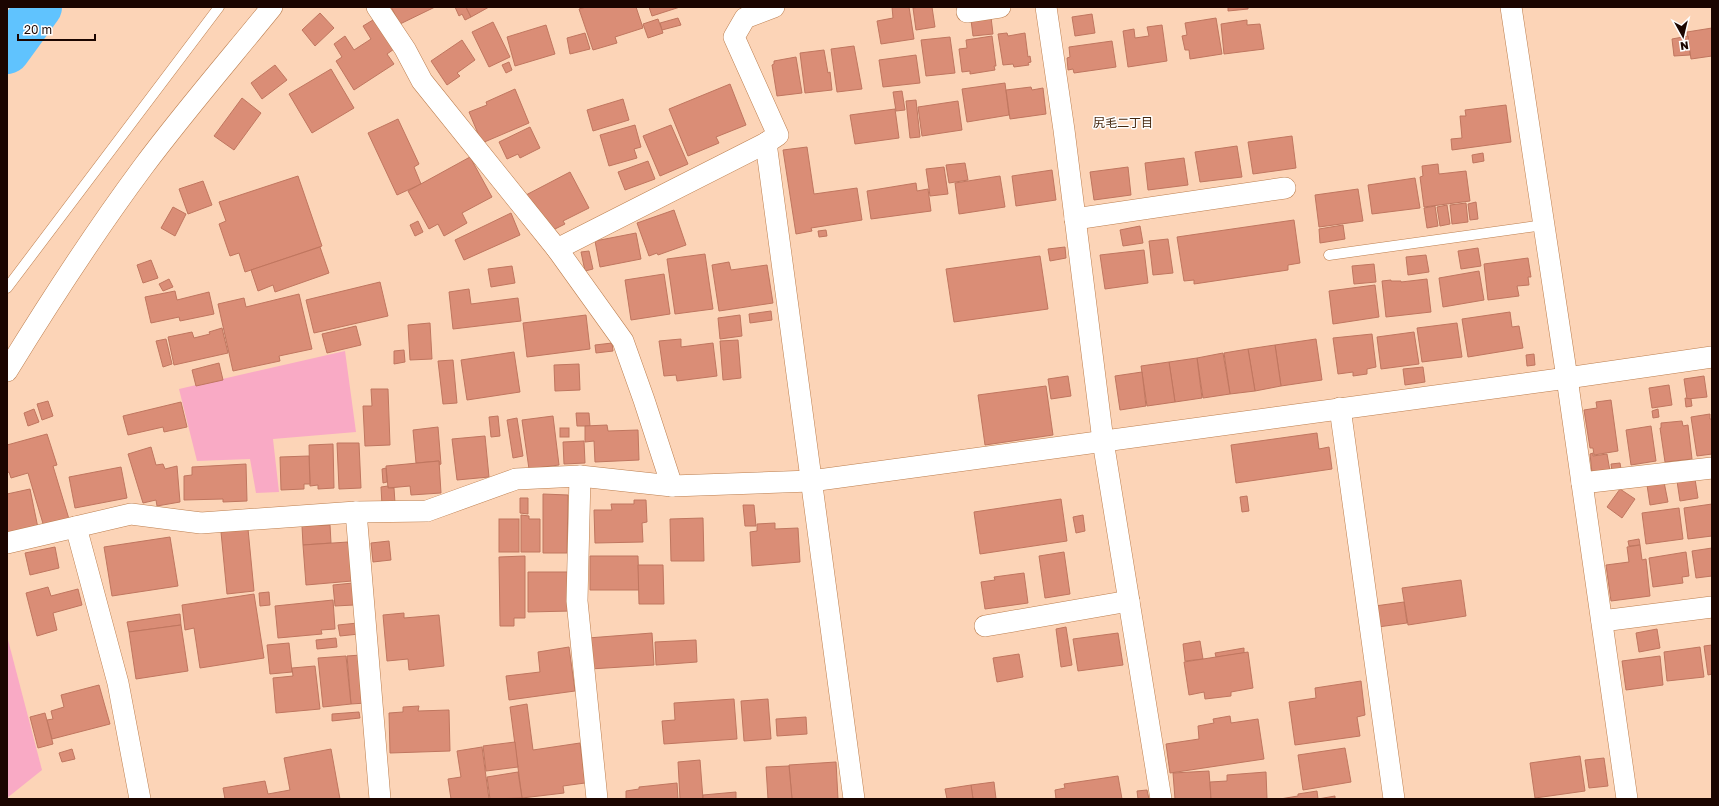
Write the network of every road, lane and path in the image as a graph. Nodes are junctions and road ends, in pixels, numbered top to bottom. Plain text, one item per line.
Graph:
1 (219, 7) edge
2 (272, 7) edge
3 (377, 7) edge
4 (774, 7) edge
5 (1000, 7) edge
6 (1046, 7) edge
7 (1511, 7) edge
8 (967, 12) dead end
9 (766, 143) junction
10 (1285, 188) dead end
11 (1075, 219) junction
12 (1544, 225) junction
13 (557, 249) junction
14 (1329, 255) dead end
15 (7, 288) edge
16 (1712, 356) edge
17 (7, 371) edge
18 (1567, 378) junction
19 (1340, 408) junction
20 (1103, 440) junction
21 (1712, 468) edge
22 (580, 476) junction
23 (812, 481) junction
24 (1582, 483) junction
25 (672, 486) junction
26 (356, 512) junction
27 (76, 527) junction
28 (7, 543) edge
29 (1129, 601) junction
30 (1712, 607) edge
31 (1602, 622) junction
32 (985, 626) dead end
33 (140, 799) edge
34 (380, 799) edge
35 (598, 799) edge
36 (854, 799) edge
37 (1161, 799) edge
38 (1394, 799) edge
39 (1627, 799) edge

1 - 15 lane
2 - 17 street
3 - 13 street
4 - 9 street
5 - 8 street
6 - 11 street
7 - 12 street
9 - 13 street
9 - 23 street
10 - 11 street
11 - 20 street
12 - 14 lane
12 - 18 street
13 - 25 street
16 - 18 street
18 - 19 street
18 - 24 street
19 - 20 street
19 - 38 street
20 - 23 street
20 - 29 street
21 - 24 street
22 - 25 street
22 - 26 street
22 - 35 street
23 - 25 street
23 - 36 street
24 - 31 street
26 - 27 street
26 - 34 street
27 - 28 street
27 - 33 street
29 - 32 street
29 - 37 street
30 - 31 street
31 - 39 street

